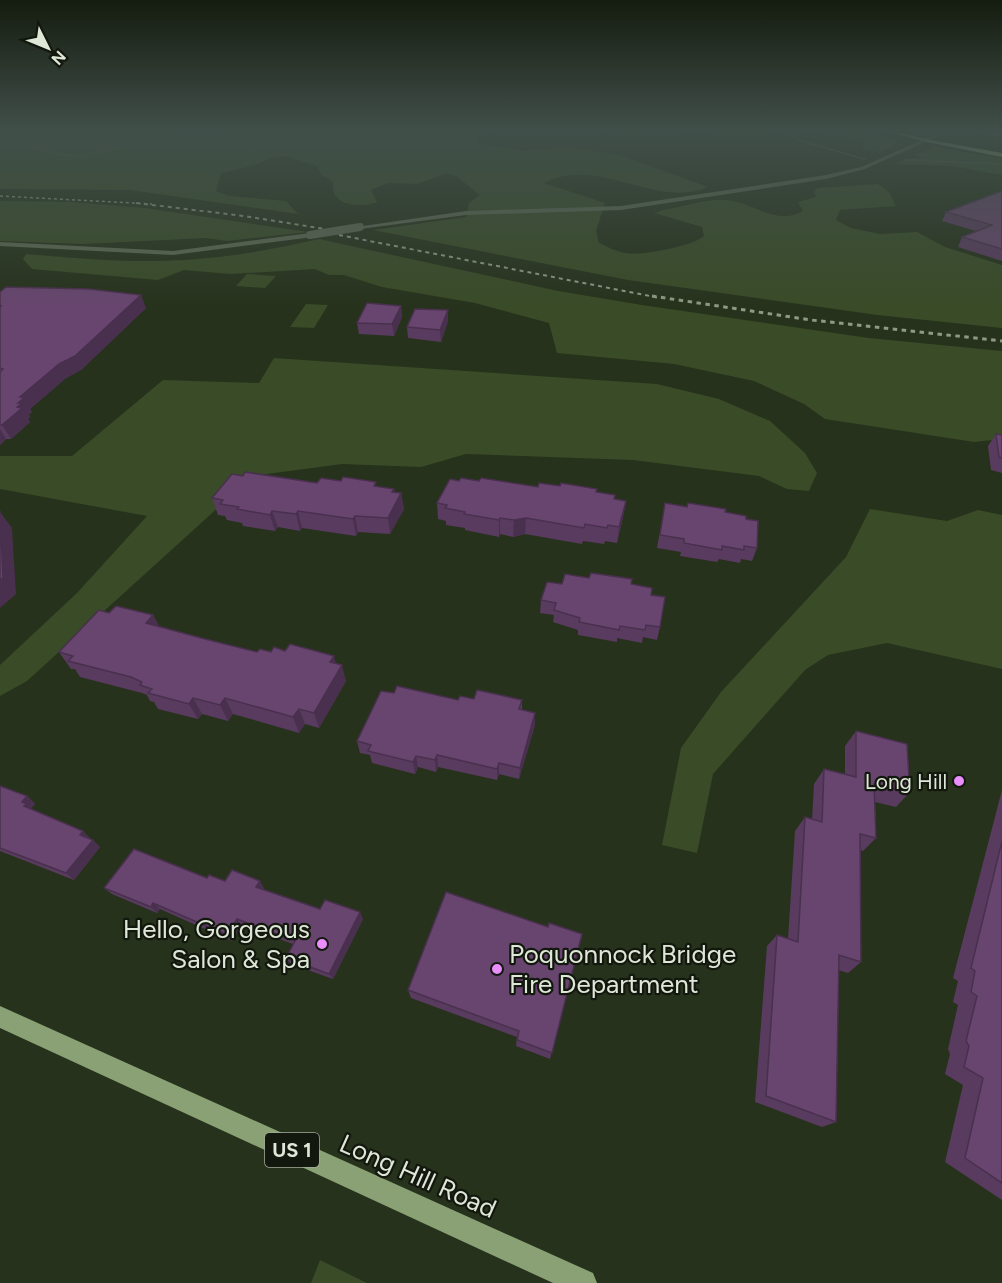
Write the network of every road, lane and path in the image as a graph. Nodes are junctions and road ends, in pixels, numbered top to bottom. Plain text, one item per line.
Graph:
1 (739, 190) edge
2 (0, 244) edge
3 (0, 1017) edge
4 (583, 1283) edge

1 - 2 street, bridge
3 - 4 main road, Long Hill Road / US 1

